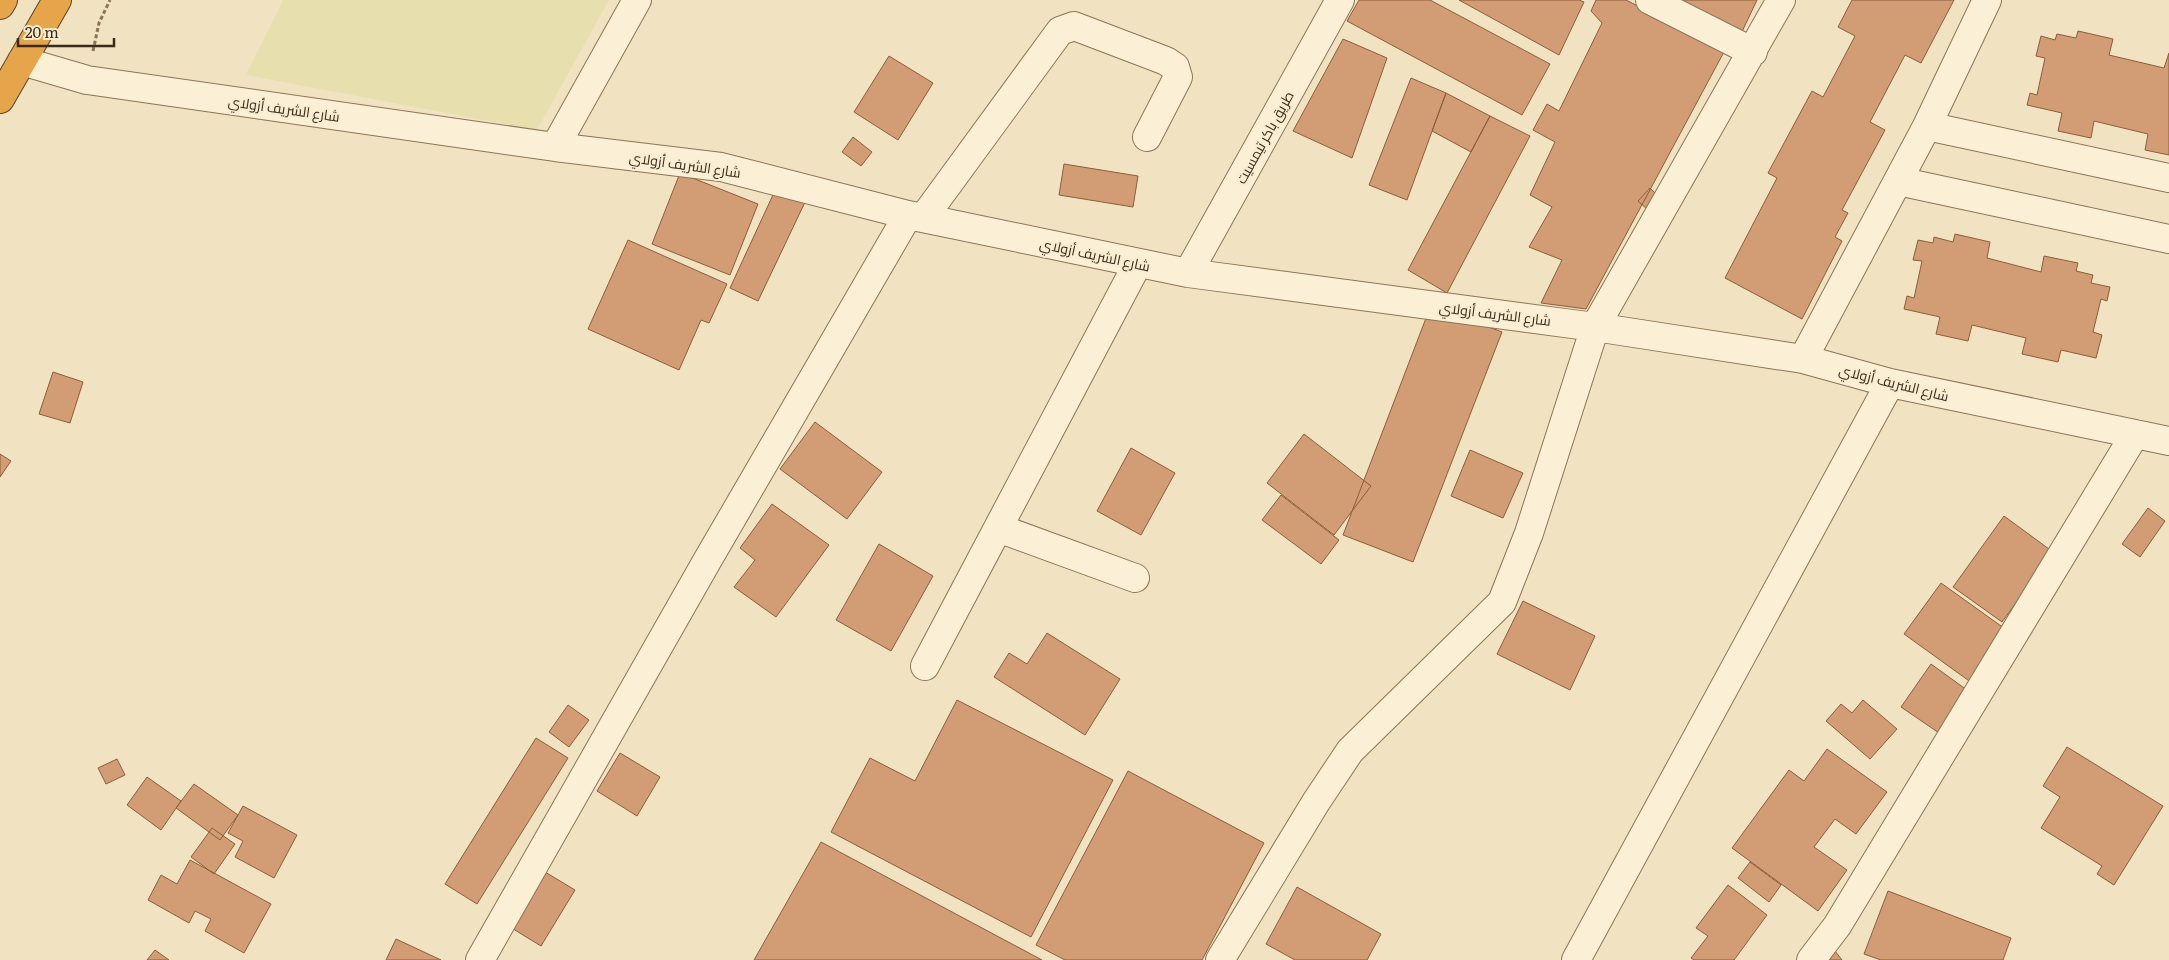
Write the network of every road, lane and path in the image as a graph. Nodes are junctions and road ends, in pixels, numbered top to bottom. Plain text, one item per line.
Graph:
1 (3, 0) edge
2 (57, 0) edge
3 (110, 0) edge
4 (637, 0) edge
5 (1340, 0) edge
6 (1650, 0) edge
7 (1781, 0) edge
8 (1987, 0) edge
9 (0, 5) edge
10 (99, 23) dead end
11 (1753, 52) junction
12 (22, 61) junction
13 (0, 99) edge
14 (1927, 126) junction
15 (1147, 137) dead end
16 (555, 147) junction
17 (2169, 178) edge
18 (1898, 181) junction
19 (916, 216) junction
20 (2169, 239) edge
21 (1138, 263) junction
22 (1188, 273) junction
23 (1595, 326) junction
24 (1803, 358) junction
25 (1890, 383) junction
26 (2135, 434) junction
27 (2169, 442) edge
28 (998, 528) junction
29 (1135, 578) dead end
30 (925, 666) dead end
31 (480, 960) edge
32 (1220, 960) edge
33 (1576, 960) edge
34 (1811, 960) edge

1 - 9 highway
2 - 12 highway
3 - 10 path
4 - 16 street
5 - 22 street, طريق باكر تيمسيت
6 - 11 street
7 - 11 street
8 - 14 street
11 - 23 street
12 - 13 highway
12 - 16 street, شارع الشريف أزولاي
14 - 17 street
14 - 18 street
15 - 19 street
16 - 19 street, شارع الشريف أزولاي
18 - 20 street
18 - 24 street
19 - 21 street, شارع الشريف أزولاي
19 - 31 street
21 - 22 street, شارع الشريف أزولاي
21 - 28 street
22 - 23 street, شارع الشريف أزولاي
23 - 24 street, شارع الشريف أزولاي
23 - 32 street
24 - 25 street, شارع الشريف أزولاي
25 - 26 street, شارع الشريف أزولاي
25 - 33 street
26 - 27 street, شارع الشريف أزولاي
26 - 34 street
28 - 29 street
28 - 30 street

